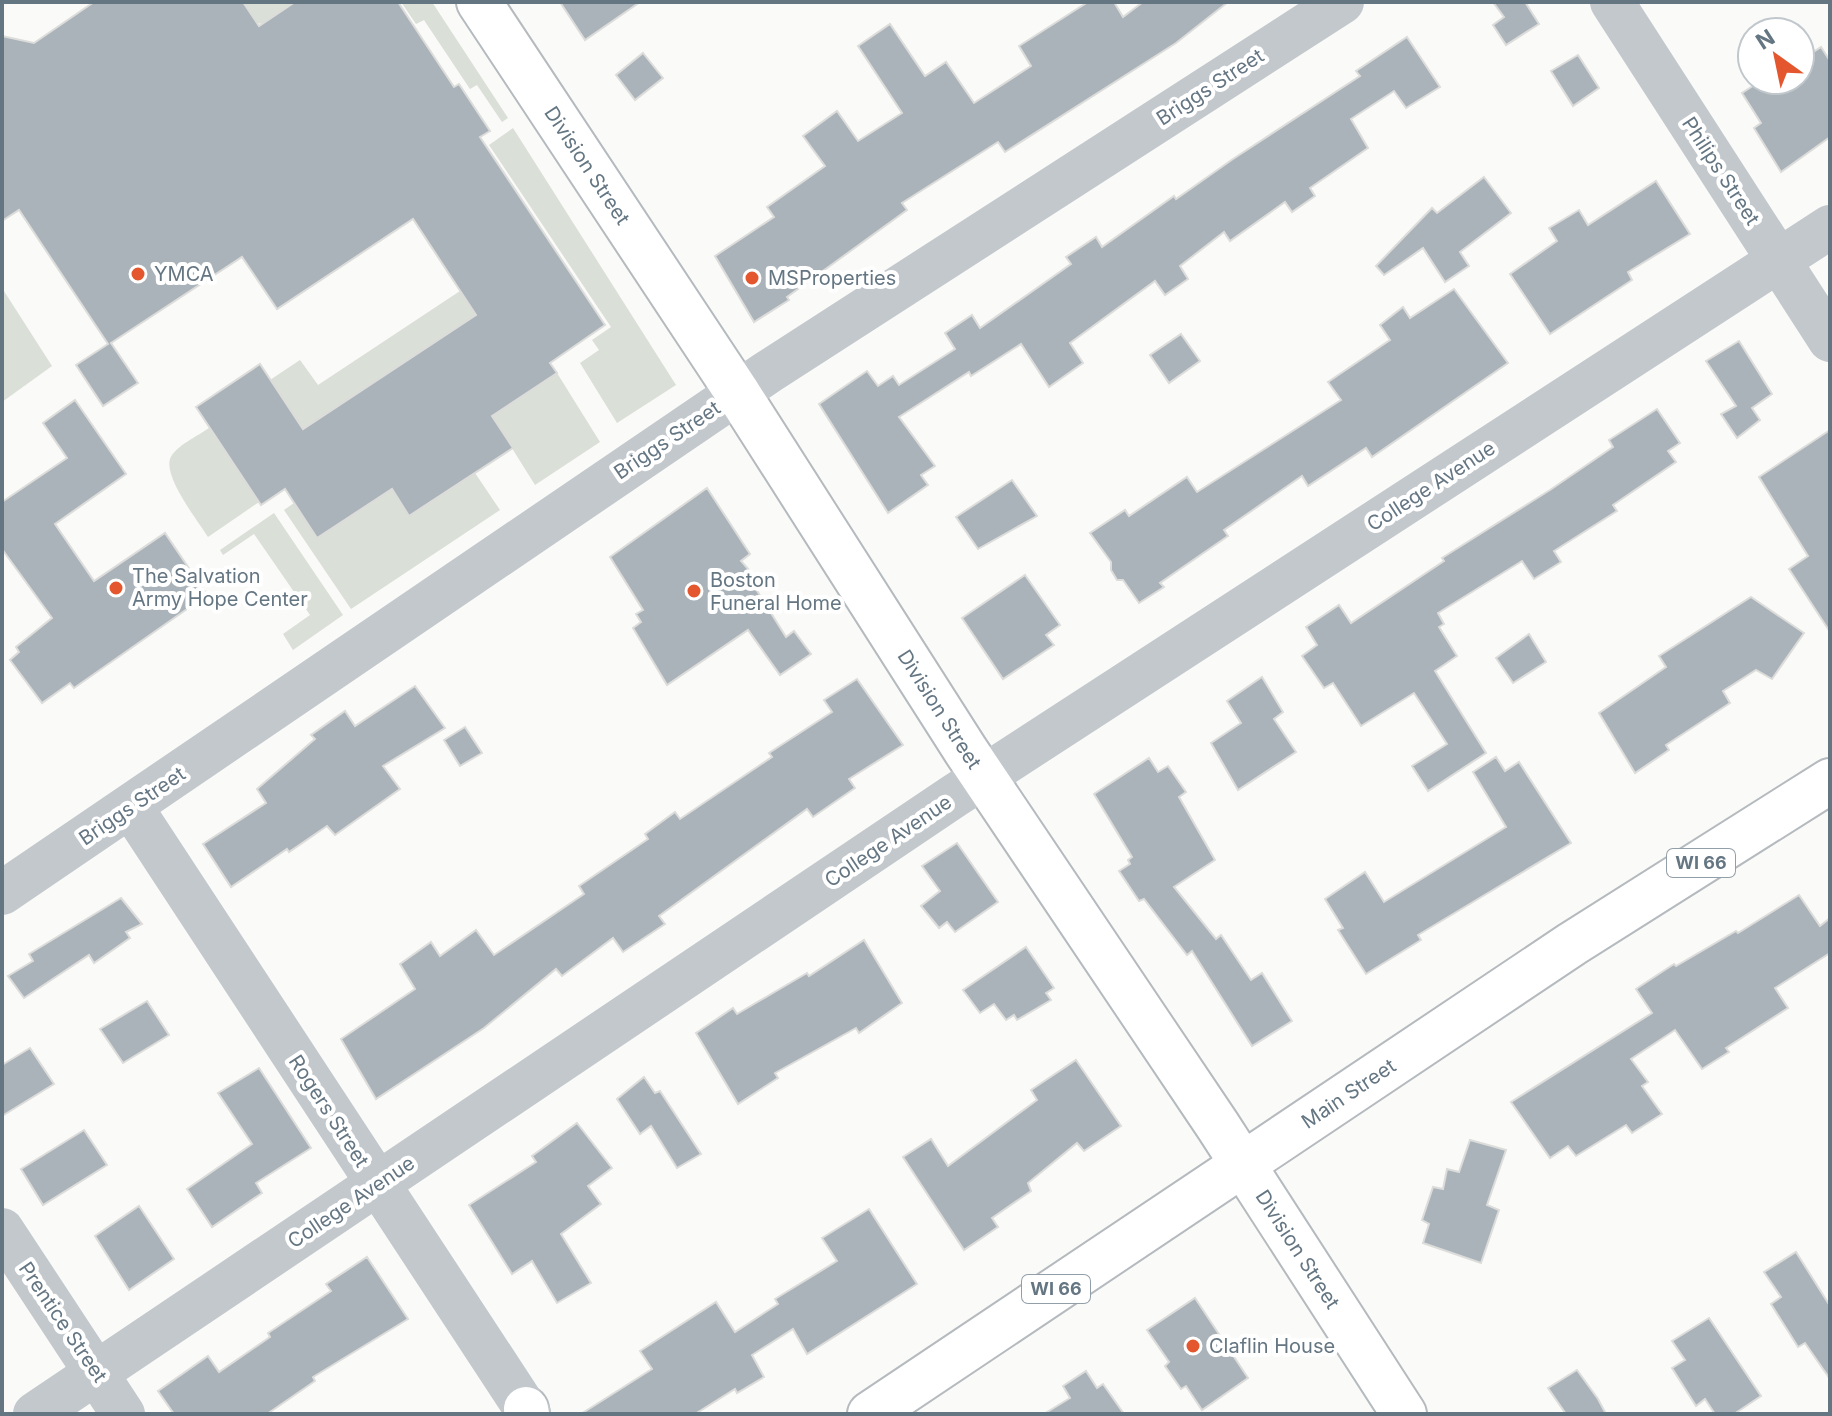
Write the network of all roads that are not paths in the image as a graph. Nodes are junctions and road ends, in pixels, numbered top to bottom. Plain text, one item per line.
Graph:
1 (479, 2) edge
2 (1342, 2) edge
3 (1612, 2) edge
4 (1830, 227) edge
5 (1778, 260) junction
6 (1830, 340) edge
7 (737, 392) junction
8 (984, 777) junction
9 (1830, 781) edge
10 (131, 807) junction
11 (2, 893) edge
12 (1242, 1164) junction
13 (377, 1184) junction
14 (2, 1230) edge
15 (96, 1372) junction
16 (527, 1412) edge
17 (35, 1414) edge
18 (123, 1414) edge
19 (870, 1414) edge
20 (1404, 1414) edge

1 - 7 main road, Division Street
2 - 7 street, Briggs Street
3 - 5 street, Philips Street
4 - 5 street, College Avenue
5 - 6 street, Philips Street
5 - 8 street, College Avenue
7 - 8 main road, Division Street
7 - 10 street, Briggs Street
8 - 12 main road, Division Street
8 - 13 street, College Avenue
9 - 12 main road, Main Street / WI 66
10 - 11 street, Briggs Street
10 - 13 street, Rogers Street
12 - 19 main road, Main Street / WI 66
12 - 20 main road, Division Street
13 - 15 street, College Avenue
13 - 16 street, Rogers Street
14 - 15 street, Prentice Street
15 - 17 street, College Avenue
15 - 18 street, Prentice Street

